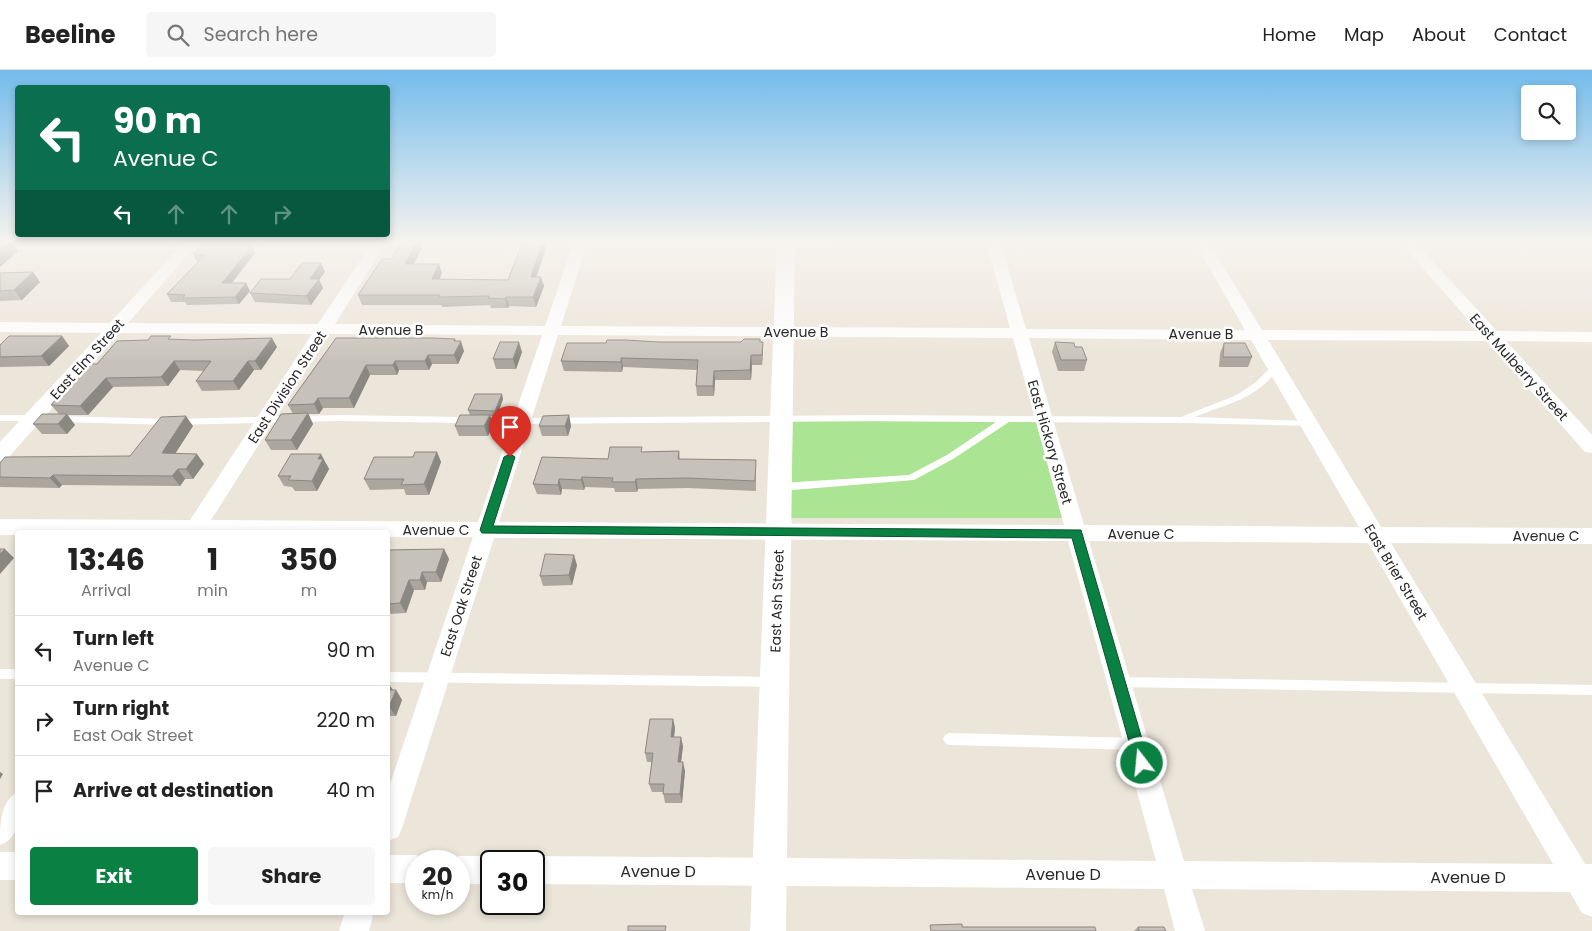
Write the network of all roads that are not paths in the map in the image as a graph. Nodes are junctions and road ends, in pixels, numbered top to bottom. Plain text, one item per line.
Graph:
1 (157, 281) edge
2 (355, 281) edge
3 (568, 281) edge
4 (785, 281) edge
5 (1004, 281) edge
6 (1224, 281) edge
7 (1442, 281) edge
8 (0, 327) edge
9 (115, 328) junction
10 (324, 329) junction
11 (552, 331) junction
12 (784, 332) junction
13 (1019, 333) junction
14 (1256, 335) junction
15 (1492, 336) junction
16 (1592, 336) edge
17 (1275, 368) junction
18 (0, 418) edge
19 (782, 418) junction
20 (42, 419) junction
21 (266, 419) junction
22 (1007, 419) junction
23 (1044, 419) junction
24 (1183, 420) junction
25 (522, 421) junction
26 (1308, 424) junction
27 (1592, 447) edge
28 (0, 454) edge
29 (780, 487) junction
30 (0, 527) edge
31 (146, 530) edge
32 (195, 530) edge
33 (390, 530) edge
34 (486, 530) junction
35 (779, 532) junction
36 (1076, 534) junction
37 (1374, 535) junction
38 (1592, 536) edge
39 (0, 674) edge
40 (15, 674) edge
41 (390, 678) edge
42 (437, 678) junction
43 (775, 682) junction
44 (1119, 682) junction
45 (1464, 688) junction
46 (1592, 690) edge
47 (948, 740) dead end
48 (1137, 744) junction
49 (15, 810) edge
50 (390, 822) edge
51 (0, 832) edge
52 (0, 866) edge
53 (15, 866) edge
54 (390, 869) edge
55 (405, 869) edge
56 (545, 870) edge
57 (770, 872) junction
58 (1174, 875) junction
59 (1585, 878) edge
60 (1592, 903) edge
61 (359, 915) edge
62 (354, 931) edge
63 (768, 931) edge
64 (1190, 931) edge

1 - 9 street, East Elm Street
2 - 10 street, East Division Street
3 - 11 street, East Oak Street
4 - 12 street, East Ash Street
5 - 13 street, East Hickory Street
6 - 14 street, East Brier Street
7 - 15 street, East Mulberry Street
8 - 9 street, Avenue B
9 - 10 street, Avenue B
9 - 20 street, East Elm Street
10 - 11 street, Avenue B
10 - 21 street, East Division Street
11 - 12 street, Avenue B
11 - 25 street, East Oak Street
12 - 13 street, Avenue B
12 - 19 street, East Ash Street
13 - 14 street, Avenue B
13 - 23 street, East Hickory Street
14 - 15 street, Avenue B
14 - 17 street, East Brier Street
15 - 16 street, Avenue B
15 - 27 street, East Mulberry Street
17 - 24 lane
17 - 26 street, East Brier Street
18 - 20 lane
19 - 22 lane
19 - 25 lane
19 - 29 street, East Ash Street
20 - 21 lane
20 - 28 street, East Elm Street
21 - 25 lane
21 - 32 street, East Division Street
22 - 23 lane
22 - 29 lane
23 - 24 lane
23 - 36 street, East Hickory Street
24 - 26 lane
25 - 34 street, East Oak Street
26 - 37 street, East Brier Street
29 - 35 street, East Ash Street
30 - 31 street, Avenue C
33 - 34 street, Avenue C
34 - 35 street, Avenue C
34 - 42 street, East Oak Street
35 - 36 street, Avenue C
35 - 43 street, East Ash Street
36 - 37 street, Avenue C
36 - 44 street, East Hickory Street
37 - 38 street, Avenue C
37 - 45 street, East Brier Street
39 - 40 lane
41 - 42 lane
42 - 43 lane
42 - 50 street, East Oak Street
43 - 57 street, East Ash Street
44 - 45 lane
44 - 48 street, East Hickory Street
45 - 46 lane
45 - 59 street, East Brier Street
47 - 48 lane
48 - 58 street, East Hickory Street
49 - 51 street
52 - 53 street
54 - 55 street
56 - 57 street, Avenue D
57 - 58 street, Avenue D
57 - 63 street, East Ash Street
58 - 59 street, Avenue D
58 - 64 street, East Hickory Street
59 - 60 street, East Brier Street
61 - 62 street

